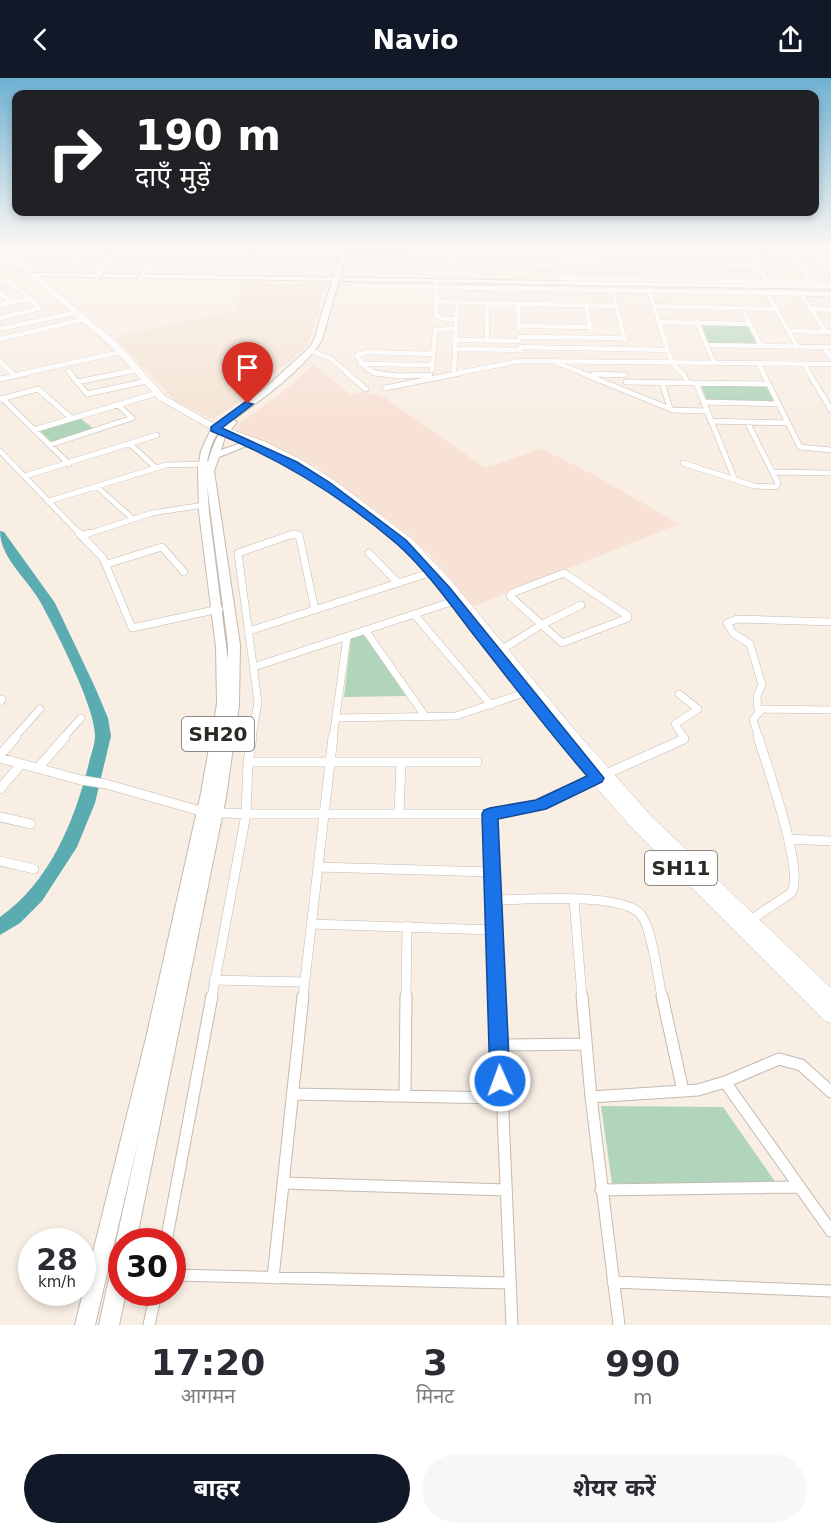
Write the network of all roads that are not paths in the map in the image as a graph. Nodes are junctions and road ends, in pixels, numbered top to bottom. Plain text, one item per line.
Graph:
1 (37, 306) edge
2 (70, 306) edge
3 (334, 306) edge
4 (437, 306) edge
5 (457, 306) edge
6 (487, 306) edge
7 (518, 306) edge
8 (586, 306) edge
9 (617, 306) edge
10 (654, 306) edge
11 (663, 306) edge
12 (774, 306) edge
13 (808, 306) edge
14 (742, 308) junction
15 (776, 309) junction
16 (810, 309) junction
17 (831, 310) edge
18 (77, 312) junction
19 (0, 318) edge
20 (86, 319) junction
21 (457, 319) junction
22 (659, 321) junction
23 (697, 322) junction
24 (750, 324) junction
25 (519, 326) junction
26 (591, 327) junction
27 (0, 329) edge
28 (457, 329) junction
29 (788, 331) junction
30 (828, 332) edge
31 (593, 338) junction
32 (625, 338) junction
33 (0, 339) edge
34 (456, 340) junction
35 (487, 341) junction
36 (520, 344) junction
37 (706, 345) junction
38 (761, 346) junction
39 (797, 346) junction
40 (824, 347) junction
41 (831, 347) edge
42 (456, 349) junction
43 (589, 349) junction
44 (627, 349) junction
45 (668, 350) junction
46 (314, 351) junction
47 (121, 352) junction
48 (433, 354) junction
49 (831, 358) edge
50 (0, 361) edge
51 (520, 361) junction
52 (552, 362) junction
53 (592, 362) junction
54 (621, 363) junction
55 (672, 363) junction
56 (714, 363) junction
57 (361, 364) junction
58 (759, 364) junction
59 (804, 364) junction
60 (831, 364) edge
61 (432, 365) junction
62 (137, 370) junction
63 (68, 371) dead end
64 (454, 374) junction
65 (586, 374) junction
66 (14, 375) junction
67 (625, 375) junction
68 (431, 377) junction
69 (0, 378) edge
70 (147, 381) junction
71 (76, 382) junction
72 (626, 382) junction
73 (662, 382) junction
74 (688, 383) junction
75 (696, 383) junction
76 (769, 384) junction
77 (385, 388) dead end
78 (366, 389) dead end
79 (629, 390) junction
80 (158, 393) junction
81 (1, 399) edge
82 (703, 402) junction
83 (779, 404) junction
84 (118, 405) junction
85 (670, 408) junction
86 (831, 410) edge
87 (706, 411) junction
88 (71, 418) junction
89 (710, 421) junction
90 (747, 422) junction
91 (788, 423) junction
92 (218, 429) junction
93 (34, 430) junction
94 (157, 435) dead end
95 (250, 443) junction
96 (130, 444) junction
97 (50, 445) junction
98 (831, 450) edge
99 (0, 452) edge
100 (209, 461) junction
101 (683, 463) dead end
102 (69, 464) junction
103 (156, 468) junction
104 (773, 472) junction
105 (831, 473) edge
106 (25, 476) junction
107 (735, 480) junction
108 (97, 487) junction
109 (49, 501) junction
110 (204, 505) junction
111 (132, 518) junction
112 (81, 536) junction
113 (369, 553) dead end
114 (107, 564) junction
115 (184, 572) dead end
116 (429, 573) junction
117 (398, 583) junction
118 (448, 589) junction
119 (457, 600) junction
120 (581, 605) dead end
121 (223, 608) junction
122 (315, 610) junction
123 (414, 614) junction
124 (831, 622) edge
125 (541, 625) junction
126 (365, 630) junction
127 (249, 632) junction
128 (347, 636) junction
129 (499, 651) junction
130 (254, 667) junction
131 (527, 692) junction
132 (680, 694) dead end
133 (491, 705) junction
134 (40, 709) dead end
135 (831, 710) edge
136 (758, 711) junction
137 (425, 716) junction
138 (81, 718) dead end
139 (336, 718) junction
140 (554, 720) junction
141 (0, 757) edge
142 (332, 761) junction
143 (248, 762) junction
144 (401, 762) junction
145 (477, 762) dead end
146 (21, 764) junction
147 (38, 768) junction
148 (601, 776) junction
149 (0, 789) edge
150 (210, 813) junction
151 (323, 813) junction
152 (246, 814) junction
153 (399, 814) junction
154 (490, 814) junction
155 (0, 817) edge
156 (31, 824) dead end
157 (789, 839) junction
158 (831, 841) edge
159 (0, 861) edge
160 (318, 867) junction
161 (34, 869) dead end
162 (491, 872) junction
163 (493, 900) junction
164 (574, 900) junction
165 (310, 924) junction
166 (745, 924) junction
167 (406, 926) junction
168 (494, 930) junction
169 (214, 980) junction
170 (305, 982) junction
171 (831, 1000) edge
172 (831, 1015) edge
173 (586, 1044) junction
174 (499, 1045) junction
175 (725, 1082) junction
176 (683, 1091) junction
177 (831, 1092) edge
178 (292, 1095) junction
179 (405, 1096) junction
180 (501, 1098) junction
181 (591, 1098) junction
182 (283, 1184) junction
183 (799, 1187) junction
184 (506, 1190) junction
185 (601, 1190) junction
186 (129, 1228) edge
187 (169, 1228) edge
188 (831, 1231) edge
189 (186, 1275) edge
190 (273, 1278) junction
191 (613, 1282) junction
192 (509, 1283) junction
193 (831, 1291) edge
194 (113, 1306) edge
195 (153, 1306) edge
196 (85, 1325) edge
197 (109, 1325) edge
198 (149, 1325) edge
199 (512, 1325) edge
200 (619, 1325) edge

1 - 19 street
2 - 18 highway
3 - 46 main road, SH20
4 - 21 street
5 - 21 street
6 - 35 street
7 - 25 street
8 - 26 street
9 - 32 street
10 - 22 street
11 - 14 street
12 - 15 street
13 - 16 street
14 - 15 street
14 - 24 street
15 - 29 street
16 - 17 street
16 - 30 street
18 - 20 highway
18 - 27 street
20 - 33 street
20 - 47 highway
21 - 28 street
22 - 23 street
22 - 45 street
23 - 24 street
23 - 37 street
24 - 38 street
25 - 26 street
25 - 36 street
26 - 31 street
28 - 34 street
28 - 48 street
29 - 30 street
29 - 39 street
31 - 32 street
31 - 36 street
32 - 44 street
34 - 35 street
34 - 42 street
35 - 36 street
36 - 42 street
36 - 43 street
36 - 51 street
37 - 38 street
37 - 56 street
38 - 39 street
39 - 40 street
40 - 41 street
40 - 49 street
42 - 64 street
43 - 44 street
43 - 53 street
44 - 45 street
45 - 55 street
46 - 78 street
46 - 92 main road, SH20
47 - 62 highway
47 - 66 street
48 - 57 street
48 - 61 street
50 - 66 street
51 - 52 street
51 - 64 street
52 - 53 street
52 - 65 street
53 - 54 street
54 - 55 street
54 - 67 street
55 - 56 street
55 - 74 street
56 - 58 street
57 - 61 street
57 - 68 street
58 - 59 street
58 - 76 street
59 - 60 street
59 - 86 street
61 - 68 street
62 - 70 highway
62 - 71 street
63 - 71 street
64 - 68 street
65 - 67 street
65 - 79 street
66 - 69 street
67 - 72 street
68 - 77 street
70 - 71 street
70 - 80 highway
72 - 73 street
72 - 79 street
73 - 74 street
73 - 85 street
74 - 75 street
75 - 76 street
75 - 82 street
76 - 83 street
79 - 85 street
80 - 84 street
80 - 92 highway
81 - 88 street
81 - 93 street
82 - 83 street
82 - 87 street
83 - 91 street
84 - 88 street
84 - 97 street
85 - 87 street
87 - 89 street
88 - 93 street
89 - 90 street
89 - 107 street
90 - 91 street
90 - 104 street
91 - 98 street
92 - 95 highway, SH11
92 - 100 main road, SH20
92 - 118 highway, SH11
93 - 97 street
94 - 96 street
95 - 100 main road
95 - 116 highway, SH11
96 - 102 street
96 - 103 street
97 - 102 street
99 - 106 street
100 - 103 street
100 - 110 main road, SH20
100 - 121 main road, SH20
101 - 107 street
102 - 106 street
103 - 108 street
104 - 105 street
104 - 107 street
106 - 109 street
108 - 109 street
108 - 111 street
109 - 112 street
110 - 111 street
110 - 121 main road, SH20
111 - 112 street
112 - 114 street
113 - 117 street
114 - 115 street
114 - 121 street
116 - 117 street
116 - 118 highway, SH11
117 - 122 street
118 - 119 highway, SH11
119 - 123 street
119 - 129 highway, SH11
120 - 125 street
121 - 150 main road, SH20
122 - 127 street
122 - 127 street
123 - 126 street
123 - 133 street
124 - 136 street
125 - 125 street
125 - 129 street
126 - 128 street
126 - 137 street
127 - 130 street
128 - 130 street
128 - 139 street
129 - 131 highway, SH11
129 - 140 highway, SH11
130 - 143 street
131 - 133 street
131 - 140 highway, SH11
132 - 148 street
133 - 137 street
134 - 141 street
135 - 136 street
136 - 157 street
137 - 139 street
138 - 147 street
139 - 142 street
140 - 148 highway, SH11
141 - 146 street
142 - 143 street
142 - 144 street
142 - 151 street
143 - 152 street
144 - 145 street
144 - 153 street
146 - 147 street
146 - 149 street
147 - 150 street
148 - 154 street
148 - 166 highway, SH11
150 - 152 street
150 - 186 main road, SH20
150 - 196 main road, SH20
151 - 152 street
151 - 153 street
151 - 160 street
152 - 169 street
153 - 154 street
154 - 162 street
155 - 156 street
157 - 158 street
157 - 166 street
159 - 161 street
160 - 162 street
160 - 165 street
162 - 163 street
163 - 164 street
163 - 168 street
164 - 173 street
164 - 176 street
165 - 167 street
165 - 170 street
166 - 171 highway, SH11
166 - 172 highway, SH11
167 - 168 street
167 - 179 street
168 - 174 street
169 - 170 street
169 - 187 street
170 - 178 street
173 - 174 street
173 - 181 street
174 - 180 street
175 - 176 street
175 - 177 street
175 - 183 street
176 - 181 street
178 - 179 street
178 - 182 street
179 - 180 street
180 - 184 street
181 - 185 street
182 - 184 street
182 - 190 street
183 - 185 street
183 - 188 street
184 - 192 street
185 - 191 street
189 - 190 street
190 - 192 street
191 - 193 street
191 - 200 street
192 - 199 street
194 - 197 main road
195 - 198 street

